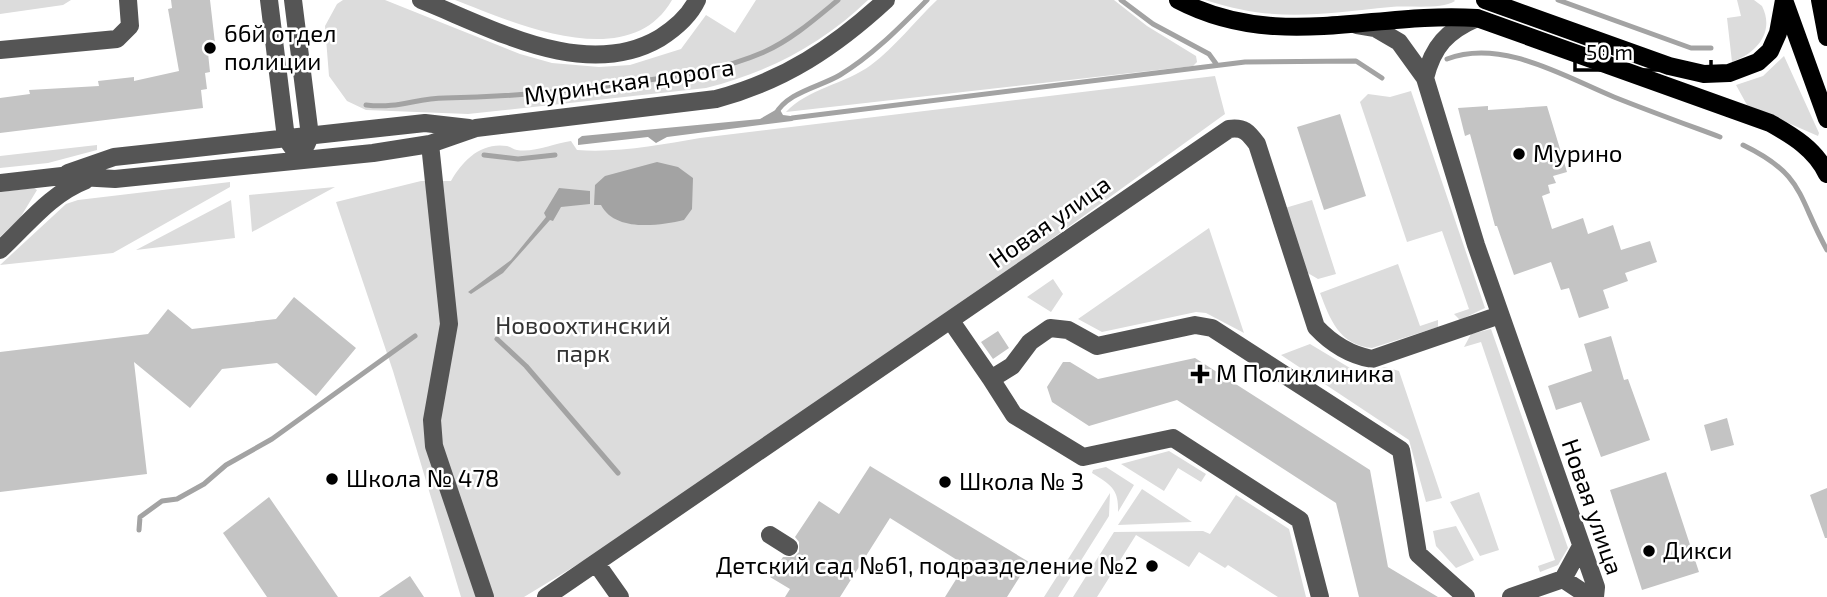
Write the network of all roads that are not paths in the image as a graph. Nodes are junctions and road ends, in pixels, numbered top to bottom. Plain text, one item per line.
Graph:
1 (128, 0) edge
2 (269, 0) edge
3 (293, 0) edge
4 (421, 0) edge
5 (697, 0) edge
6 (886, 0) edge
7 (1178, 0) edge
8 (1485, 0) edge
9 (1784, 0) edge
10 (1820, 0) edge
11 (1477, 18) junction
12 (1354, 25) junction
13 (1827, 37) edge
14 (0, 50) edge
15 (1426, 78) junction
16 (1827, 119) edge
17 (476, 128) junction
18 (310, 136) junction
19 (286, 138) junction
20 (430, 144) junction
21 (300, 160) junction
22 (1827, 174) edge
23 (62, 176) junction
24 (92, 178) junction
25 (0, 183) edge
26 (0, 250) edge
27 (1500, 315) junction
28 (951, 321) junction
29 (991, 379) junction
30 (770, 535) dead end
31 (789, 547) dead end
32 (1580, 548) junction
33 (596, 563) junction
34 (1563, 579) junction
35 (485, 597) edge
36 (546, 597) edge
37 (620, 597) edge
38 (1320, 597) edge
39 (1466, 597) edge
40 (1511, 597) edge
41 (1593, 597) edge

1 - 14 street
2 - 19 street
3 - 18 street
4 - 5 street
6 - 17 street, Муринская дорога
7 - 12 main road
8 - 9 main road
9 - 16 main road
10 - 13 main road
11 - 12 main road
11 - 15 street
11 - 22 main road
12 - 15 street
15 - 27 street, Новая улица
17 - 18 street, Муринская дорога
17 - 20 street, Муринская дорога
18 - 19 street, Муринская дорога
18 - 21 street
19 - 21 street
19 - 23 street, Муринская дорога
20 - 21 street, Муринская дорога
20 - 35 street
21 - 24 street, Муринская дорога
23 - 24 street, Муринская дорога
23 - 25 street, Муринская дорога
24 - 26 street
27 - 28 street, Новая улица
27 - 32 street, Новая улица
28 - 29 street
28 - 33 street, Новая улица
29 - 38 street
29 - 39 street
30 - 31 street
32 - 34 street
32 - 41 street, Новая улица
33 - 36 street, Новая улица
33 - 37 street
34 - 40 street
34 - 41 street

